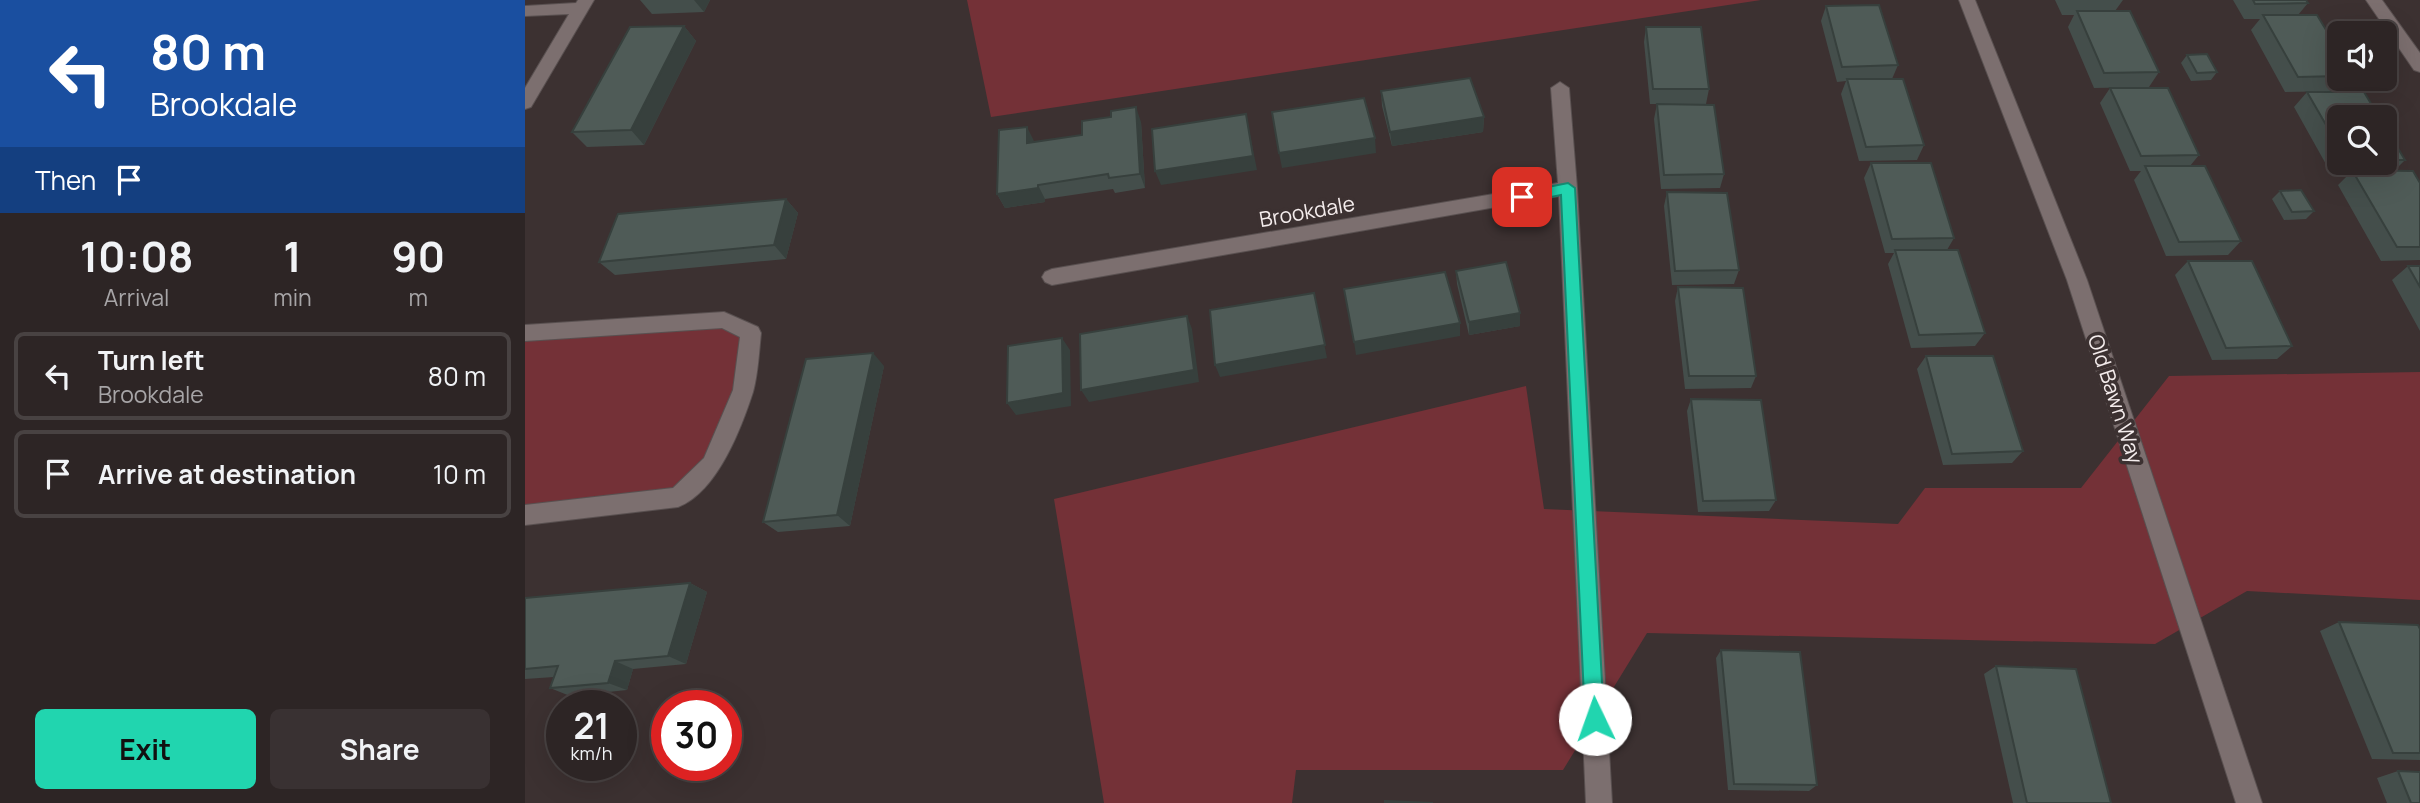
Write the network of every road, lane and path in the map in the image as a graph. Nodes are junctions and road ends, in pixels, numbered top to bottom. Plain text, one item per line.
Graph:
1 (1967, 0) edge
2 (2374, 0) edge
3 (584, 4) edge
4 (525, 11) edge
5 (2420, 66) edge
6 (1560, 88) dead end
7 (525, 103) edge
8 (1568, 188) junction
9 (1052, 277) dead end
10 (525, 333) edge
11 (525, 514) edge
12 (1599, 803) edge
13 (2249, 803) edge

1 - 13 street, Old Bawn Way
2 - 5 street
3 - 4 street
3 - 7 street
6 - 8 street
8 - 9 street, Brookdale
8 - 12 street
10 - 11 street

